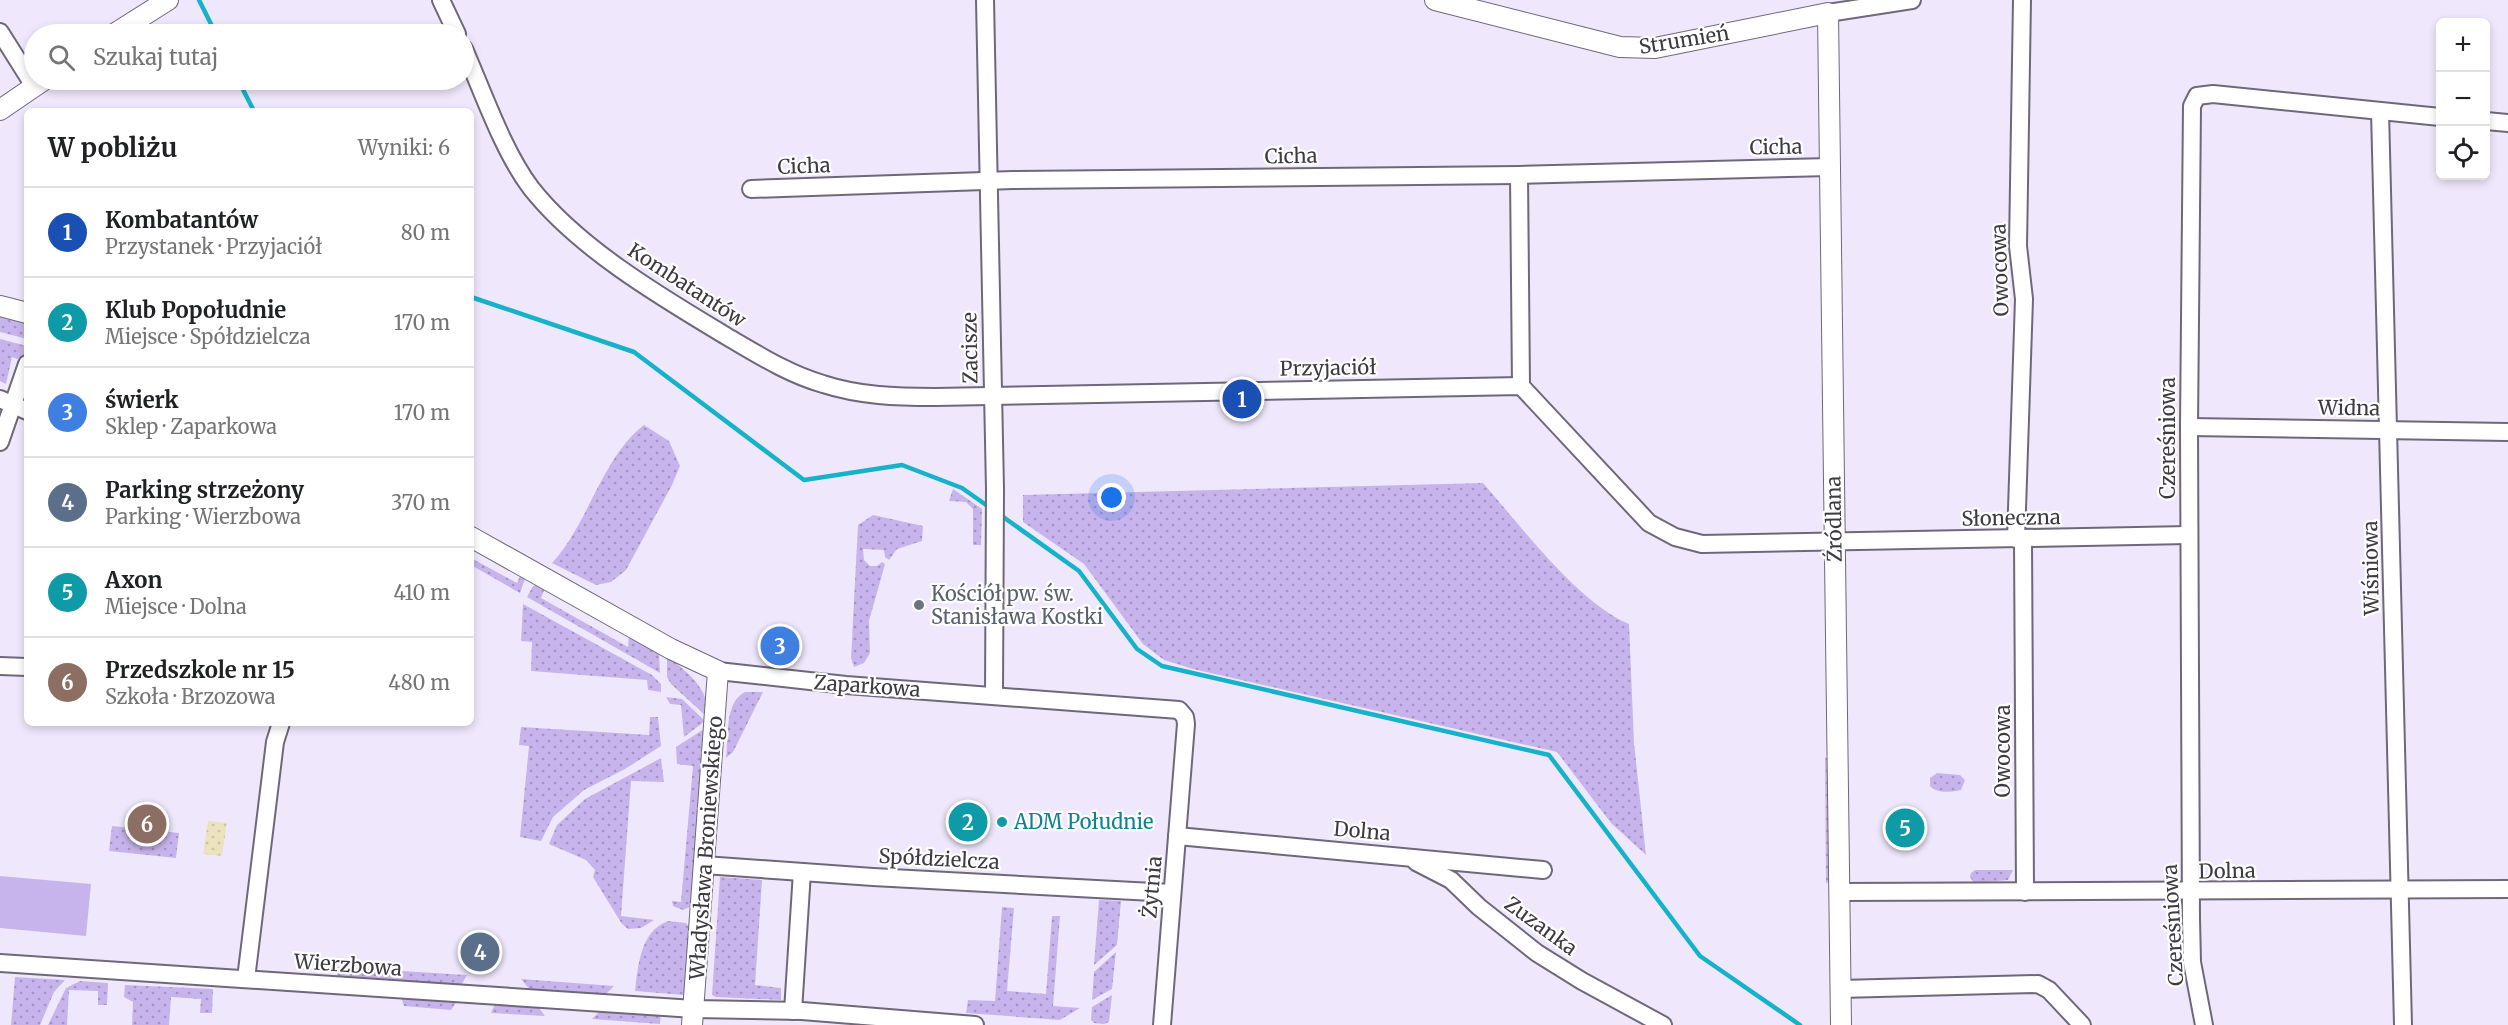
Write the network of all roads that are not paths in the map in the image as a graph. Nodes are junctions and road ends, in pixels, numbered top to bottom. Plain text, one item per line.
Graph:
1 (168, 0) edge
2 (441, 0) edge
3 (985, 0) edge
4 (1436, 0) edge
5 (1912, 0) edge
6 (2022, 0) edge
7 (1828, 13) junction
8 (130, 24) edge
9 (452, 24) edge
10 (0, 32) edge
11 (24, 63) edge
12 (474, 72) edge
13 (29, 90) edge
14 (0, 110) edge
15 (2380, 111) junction
16 (2436, 117) edge
17 (2490, 121) edge
18 (2508, 123) edge
19 (1830, 167) junction
20 (1519, 175) junction
21 (988, 181) junction
22 (751, 189) dead end
23 (0, 306) edge
24 (24, 312) edge
25 (24, 373) edge
26 (1521, 386) junction
27 (992, 397) junction
28 (13, 405) edge
29 (2189, 427) junction
30 (2388, 430) junction
31 (2508, 432) edge
32 (0, 442) edge
33 (2189, 536) junction
34 (474, 539) edge
35 (2019, 539) junction
36 (1834, 543) junction
37 (0, 666) edge
38 (24, 667) edge
39 (718, 671) junction
40 (994, 695) junction
41 (1185, 717) joint
42 (280, 726) edge
43 (1177, 836) junction
44 (1398, 856) junction
45 (704, 865) junction
46 (1543, 870) dead end
47 (802, 872) junction
48 (2399, 889) junction
49 (2508, 889) edge
50 (1839, 892) junction
51 (2025, 892) junction
52 (2190, 892) junction
53 (1172, 893) junction
54 (0, 963) edge
55 (246, 979) junction
56 (1840, 989) junction
57 (793, 1011) junction
58 (693, 1017) edge
59 (864, 1020) edge
60 (975, 1025) edge
61 (1162, 1025) edge
62 (1663, 1025) edge
63 (1841, 1025) edge
64 (2082, 1025) edge
65 (2204, 1025) edge
66 (2403, 1025) edge

1 - 8 street
2 - 9 street
3 - 21 street, Zacisze
4 - 7 street, Strumień
5 - 7 street
6 - 35 street, Owocowa
7 - 19 street, Źródlana
10 - 11 street
12 - 27 street, Kombatantów
13 - 14 street
15 - 16 street, Czereśniowa
15 - 29 street, Czereśniowa
15 - 30 street, Wiśniowa
17 - 18 street
19 - 20 street, Cicha
19 - 36 street, Źródlana
20 - 21 street, Cicha
20 - 26 street
21 - 22 street, Cicha
21 - 27 street, Zacisze
23 - 24 street
25 - 28 street
26 - 27 street, Przyjaciół
26 - 36 street
27 - 40 street, Zacisze
28 - 32 street
29 - 30 street, Widna
29 - 33 street, Czereśniowa
30 - 31 street, Widna
30 - 48 street, Wiśniowa
33 - 35 street, Słoneczna
33 - 52 street, Czereśniowa
34 - 39 street, Zaparkowa
35 - 36 street, Słoneczna
35 - 51 street, Owocowa
36 - 50 street, Źródlana
37 - 38 street
39 - 40 street, Zaparkowa
39 - 45 street, Władysława Broniewskiego
40 - 41 street, Zaparkowa
41 - 43 street, Żytnia
42 - 55 street
43 - 44 street, Dolna
43 - 53 street, Żytnia
44 - 46 street, Dolna
44 - 62 street, Zuzanka
45 - 47 street, Spółdzielcza
45 - 58 street, Władysława Broniewskiego
47 - 53 street, Spółdzielcza
47 - 57 street
48 - 49 street, Dolna
48 - 52 street, Dolna
48 - 66 street, Wiśniowa
50 - 51 street, Dolna
50 - 56 street, Źródlana
51 - 52 street, Dolna
52 - 65 street, Czereśniowa
53 - 61 street, Żytnia
54 - 55 street, Wierzbowa
55 - 58 street, Wierzbowa
56 - 63 street, Źródlana
56 - 64 street
57 - 58 street, Wierzbowa
57 - 59 street, Wierzbowa
59 - 60 street, Wierzbowa

